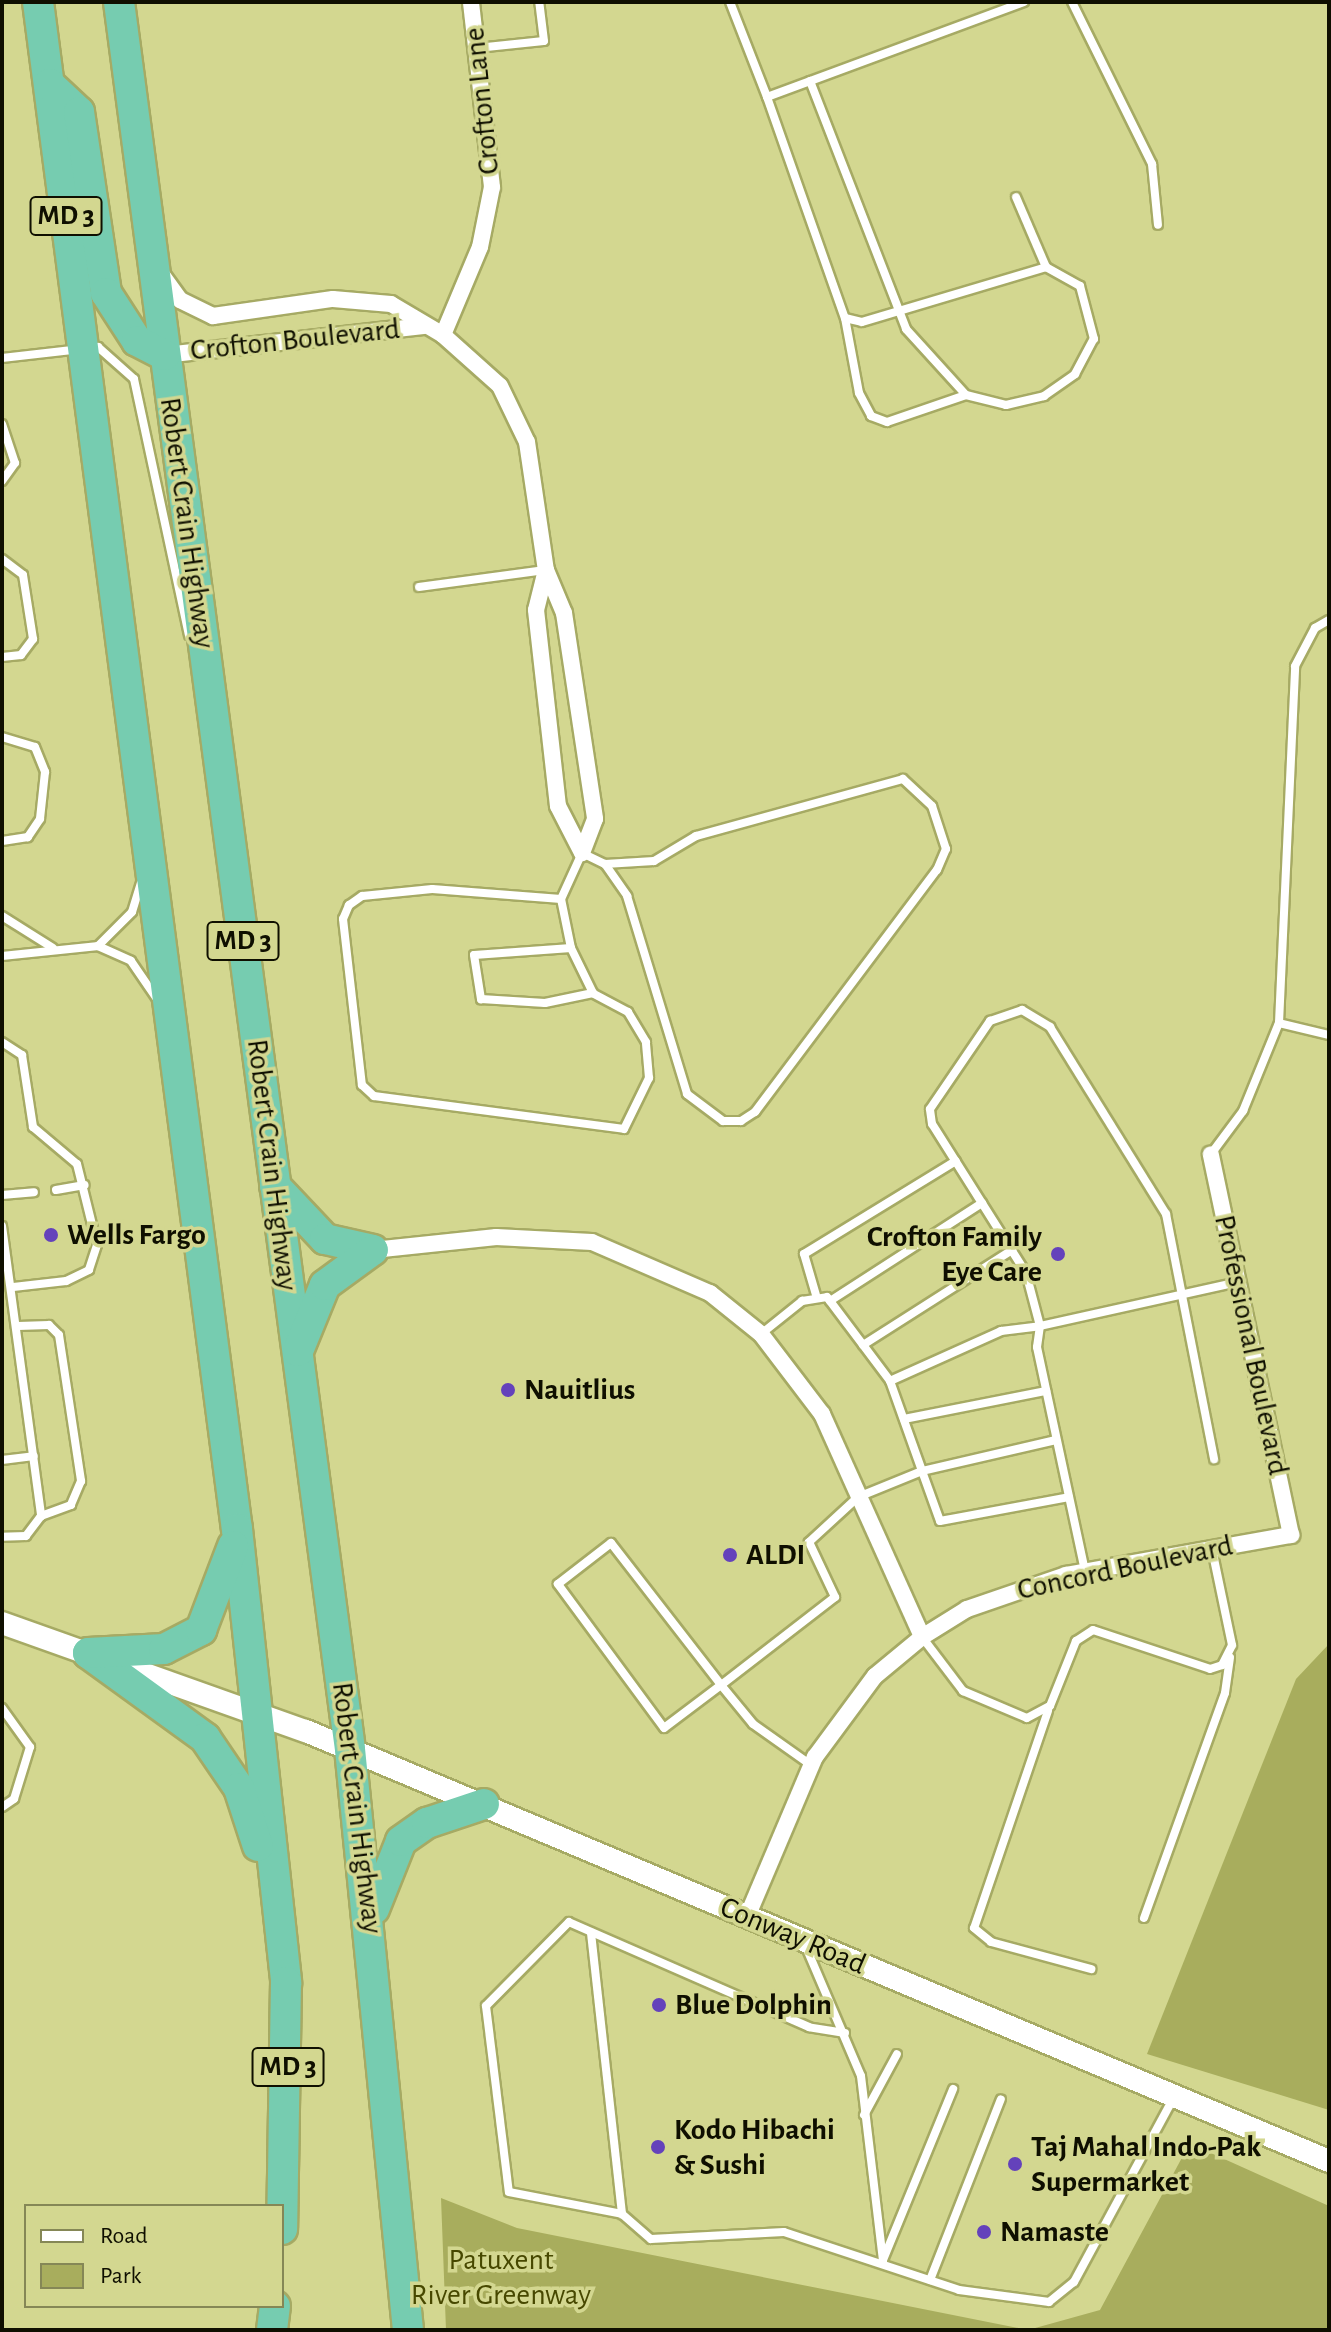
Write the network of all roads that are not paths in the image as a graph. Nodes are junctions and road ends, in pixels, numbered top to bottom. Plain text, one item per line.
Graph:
1 (38, 2) edge
2 (119, 2) edge
3 (471, 2) edge
4 (539, 2) edge
5 (730, 2) edge
6 (1024, 2) edge
7 (1072, 2) edge
8 (477, 48) junction
9 (810, 81) junction
10 (49, 84) junction
11 (767, 97) junction
12 (1016, 197) dead end
13 (1158, 225) dead end
14 (153, 264) junction
15 (1046, 267) junction
16 (897, 312) junction
17 (845, 318) junction
18 (424, 326) junction
19 (443, 335) junction
20 (83, 347) junction
21 (165, 355) junction
22 (2, 358) edge
23 (966, 395) junction
24 (2, 424) edge
25 (2, 481) edge
26 (2, 559) edge
27 (546, 570) junction
28 (419, 587) dead end
29 (1329, 620) edge
30 (2, 657) edge
31 (210, 696) junction
32 (2, 737) edge
33 (2, 841) edge
34 (582, 853) junction
35 (149, 857) junction
36 (605, 864) junction
37 (561, 899) junction
38 (2, 916) edge
39 (98, 946) junction
40 (571, 948) junction
41 (58, 950) junction
42 (2, 956) edge
43 (593, 993) junction
44 (1279, 1023) junction
45 (171, 1024) junction
46 (1329, 1035) edge
47 (2, 1042) edge
48 (1211, 1154) joint
49 (956, 1161) junction
50 (85, 1185) junction
51 (275, 1186) junction
52 (56, 1190) dead end
53 (34, 1192) dead end
54 (2, 1195) edge
55 (982, 1203) junction
56 (2, 1226) edge
57 (373, 1250) junction
58 (1012, 1250) junction
59 (1238, 1282) junction
60 (13, 1287) junction
61 (1178, 1294) junction
62 (816, 1295) junction
63 (830, 1301) junction
64 (18, 1326) junction
65 (1040, 1326) junction
66 (761, 1334) junction
67 (863, 1345) junction
68 (296, 1357) junction
69 (890, 1381) junction
70 (1046, 1391) junction
71 (904, 1419) junction
72 (1056, 1440) junction
73 (34, 1456) junction
74 (1214, 1459) dead end
75 (2, 1460) edge
76 (922, 1471) junction
77 (858, 1497) junction
78 (1069, 1497) junction
79 (41, 1516) junction
80 (237, 1529) junction
81 (1291, 1535) joint
82 (2, 1537) edge
83 (1212, 1549) junction
84 (1085, 1571) junction
85 (2, 1623) edge
86 (922, 1637) junction
87 (88, 1653) junction
88 (1231, 1656) junction
89 (721, 1685) junction
90 (1050, 1706) junction
91 (2, 1708) edge
92 (257, 1713) junction
93 (350, 1749) junction
94 (811, 1765) junction
95 (484, 1804) junction
96 (2, 1807) edge
97 (278, 1906) junction
98 (747, 1917) junction
99 (371, 1918) junction
100 (1144, 1918) dead end
101 (591, 1933) junction
102 (803, 1941) junction
103 (1091, 1969) dead end
104 (845, 2033) junction
105 (897, 2054) dead end
106 (953, 2089) dead end
107 (1173, 2097) junction
108 (1001, 2099) dead end
109 (864, 2115) junction
110 (1329, 2161) edge
111 (283, 2204) edge
112 (622, 2214) junction
113 (883, 2261) junction
114 (930, 2280) junction
115 (275, 2308) edge
116 (272, 2330) edge
117 (408, 2330) edge

1 - 10 highway, MD 3
2 - 14 highway, Robert Crain Highway / MD 3
3 - 8 street, Crofton Lane
4 - 8 lane
5 - 11 lane
6 - 9 lane
7 - 13 lane
8 - 19 street, Crofton Lane
9 - 11 lane
9 - 16 lane
10 - 20 highway, MD 3
10 - 21 highway
11 - 17 lane
12 - 15 lane
14 - 18 street, Crofton Boulevard
14 - 21 highway, Robert Crain Highway / MD 3
15 - 16 lane
15 - 23 lane
16 - 17 lane
16 - 23 lane
17 - 23 lane
18 - 19 street, Crofton Boulevard
18 - 21 street, Crofton Boulevard
19 - 27 street, Crofton Boulevard
20 - 22 lane
20 - 31 lane
20 - 35 highway, MD 3
21 - 31 highway, Robert Crain Highway / MD 3
24 - 25 lane
26 - 30 lane
27 - 28 lane
27 - 34 street, Crofton Boulevard
27 - 34 street, Crofton Boulevard
29 - 44 lane
31 - 51 highway, Robert Crain Highway / MD 3
32 - 33 lane
34 - 36 lane
34 - 37 lane
35 - 39 lane
35 - 45 highway, MD 3
36 - 36 lane
37 - 40 lane
37 - 43 lane
38 - 41 lane
39 - 41 lane
39 - 45 lane
40 - 43 lane
40 - 43 lane
41 - 42 lane
44 - 46 lane
44 - 48 lane
45 - 80 highway, MD 3
47 - 50 lane
48 - 59 street, Professional Boulevard
49 - 55 lane
49 - 61 lane
49 - 62 lane
50 - 52 lane
50 - 60 lane
51 - 57 highway
51 - 68 highway, Robert Crain Highway / MD 3
53 - 54 lane
55 - 58 lane
55 - 63 lane
56 - 60 lane
57 - 66 street
57 - 68 highway
58 - 65 lane
58 - 67 lane
59 - 61 lane
59 - 81 street, Professional Boulevard
60 - 64 lane
61 - 65 lane
61 - 74 lane
62 - 63 lane
62 - 66 lane
63 - 67 lane
64 - 73 lane
64 - 79 lane
65 - 69 lane
65 - 70 lane
66 - 77 street
67 - 69 lane
68 - 93 highway, Robert Crain Highway / MD 3
69 - 71 lane
70 - 71 lane
70 - 72 lane
71 - 76 lane
72 - 76 lane
72 - 78 lane
73 - 75 lane
73 - 79 lane
76 - 77 lane
76 - 78 lane
77 - 86 street
77 - 89 lane
78 - 84 lane
79 - 82 lane
80 - 87 highway
80 - 92 highway, MD 3
81 - 83 street, Concord Boulevard
83 - 84 street, Concord Boulevard
83 - 88 lane
84 - 86 street, Concord Boulevard
85 - 87 street, Conway Road
86 - 90 lane
86 - 94 street, Concord Boulevard
87 - 92 street, Conway Road
87 - 97 highway
88 - 90 lane
88 - 100 lane
89 - 89 lane
89 - 94 lane
90 - 103 lane
91 - 96 lane
92 - 93 street, Conway Road
92 - 97 highway, MD 3
93 - 95 street, Conway Road
93 - 99 highway, Robert Crain Highway / MD 3
94 - 98 street, Concord Boulevard
95 - 98 street, Conway Road
95 - 99 highway
97 - 111 highway, MD 3
98 - 102 street, Conway Road
99 - 117 highway, Robert Crain Highway / MD 3
101 - 104 lane
101 - 112 lane
101 - 112 lane
102 - 104 lane
102 - 107 street, Conway Road
104 - 109 lane
105 - 109 lane
106 - 113 lane
107 - 110 street, Conway Road
107 - 114 lane
108 - 114 lane
109 - 113 lane
112 - 113 lane
113 - 114 lane
115 - 116 highway

